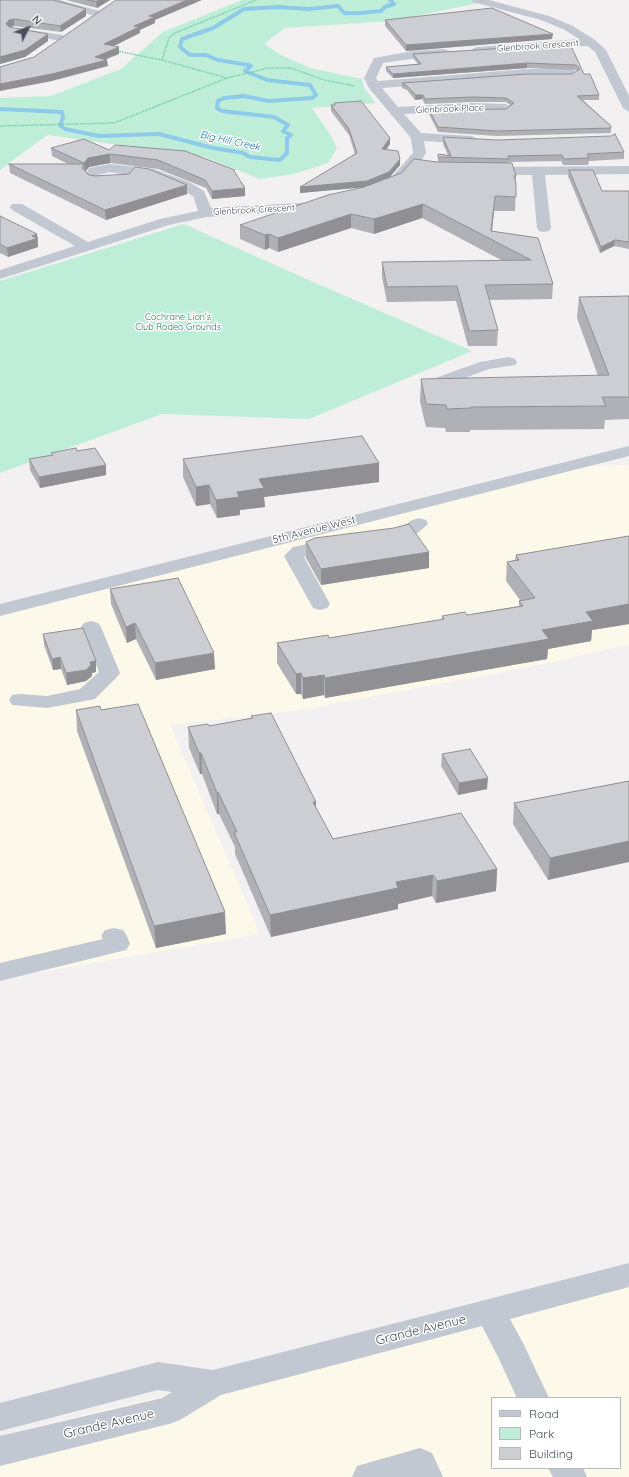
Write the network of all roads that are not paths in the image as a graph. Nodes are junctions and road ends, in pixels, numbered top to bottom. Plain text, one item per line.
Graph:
1 (48, 0) edge
2 (477, 0) edge
3 (499, 2) edge
4 (109, 7) edge
5 (99, 14) junction
6 (86, 22) edge
7 (14, 30) edge
8 (74, 30) edge
9 (62, 38) junction
10 (591, 42) junction
11 (50, 47) edge
12 (572, 73) edge
13 (373, 85) junction
14 (506, 108) edge
15 (629, 108) edge
16 (395, 111) junction
17 (417, 137) junction
18 (482, 140) edge
19 (410, 167) junction
20 (426, 168) edge
21 (122, 169) dead end
22 (629, 170) edge
23 (473, 171) edge
24 (538, 172) junction
25 (380, 188) edge
26 (329, 203) edge
27 (17, 207) dead end
28 (206, 213) junction
29 (544, 228) dead end
30 (86, 247) junction
31 (0, 275) edge
32 (509, 362) dead end
33 (430, 386) edge
34 (629, 451) edge
35 (629, 464) edge
36 (538, 474) junction
37 (419, 524) dead end
38 (320, 604) dead end
39 (0, 610) edge
40 (91, 627) dead end
41 (25, 699) dead end
42 (114, 936) dead end
43 (0, 972) edge
44 (629, 1275) edge
45 (490, 1312) junction
46 (213, 1384) junction
47 (533, 1397) edge
48 (0, 1417) edge
49 (0, 1450) edge
50 (369, 1477) edge
51 (426, 1477) edge

1 - 5 street
2 - 3 street
3 - 10 street
4 - 5 street
5 - 6 street
7 - 9 street
8 - 9 street
9 - 11 street
10 - 13 street, Glenbrook Crescent
10 - 15 street
12 - 13 street
13 - 16 street
14 - 16 street, Glenbrook Place
16 - 17 street
17 - 18 street
17 - 19 street
19 - 20 street
19 - 25 street
21 - 28 street
22 - 24 street
23 - 24 street
24 - 29 street
26 - 28 street, Glenbrook Crescent
27 - 30 street
28 - 30 street, Glenbrook Crescent
30 - 31 street, Glenbrook Crescent
32 - 33 street
34 - 36 street, 5th Avenue West
35 - 36 street
36 - 39 street, 5th Avenue West
37 - 38 street
40 - 41 street
42 - 43 street
44 - 45 street, Grande Avenue
45 - 46 street, Grande Avenue
45 - 47 street
46 - 48 street, Grande Avenue
46 - 49 street, Grande Avenue
50 - 51 street

